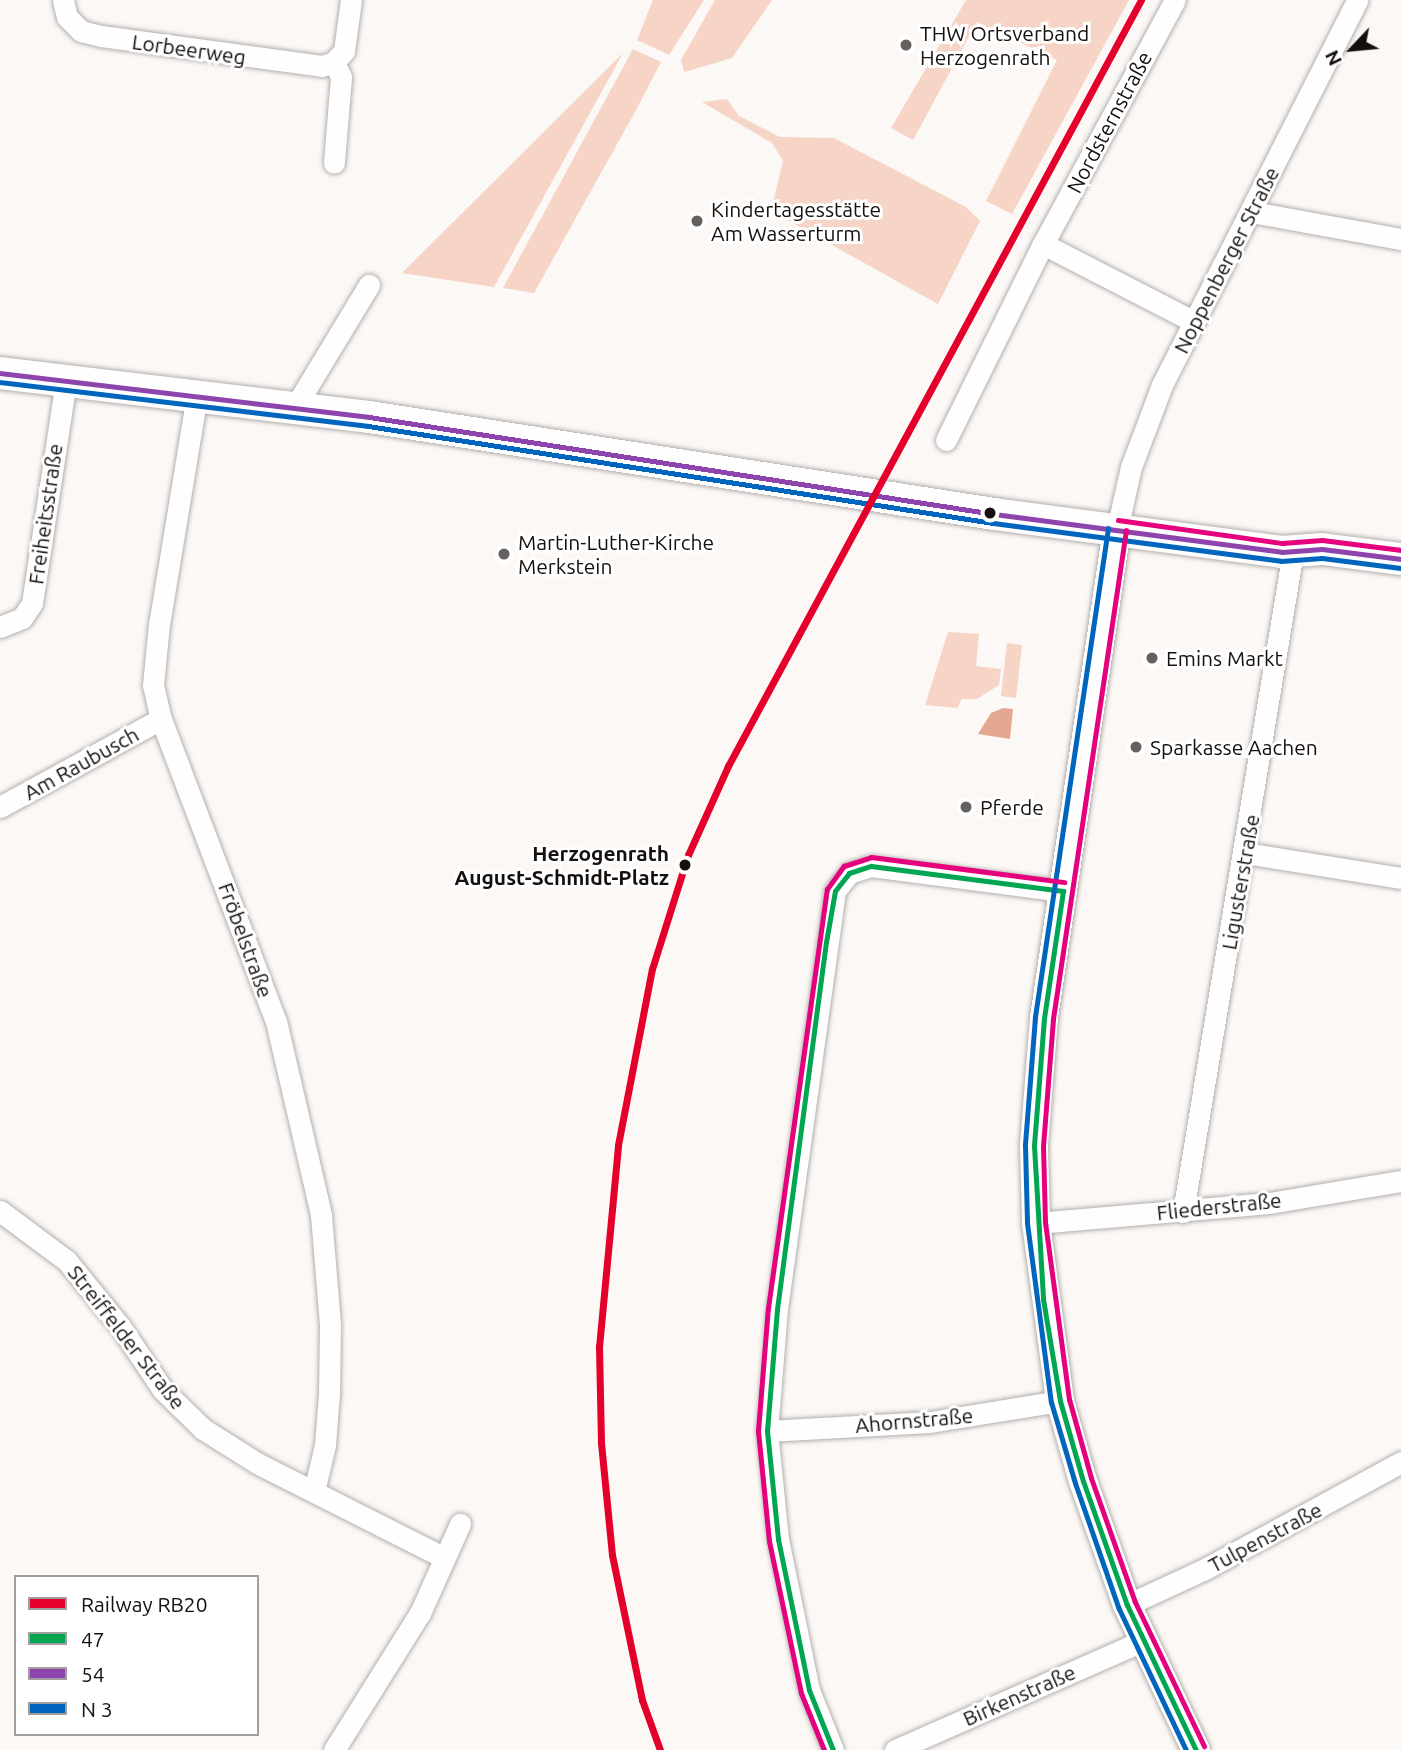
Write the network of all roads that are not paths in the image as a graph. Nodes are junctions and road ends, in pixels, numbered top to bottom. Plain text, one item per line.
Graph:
1 (62, 0) edge
2 (351, 0) edge
3 (1175, 0) edge
4 (1357, 0) edge
5 (334, 62) junction
6 (334, 163) dead end
7 (1252, 212) junction
8 (1401, 239) edge
9 (1043, 244) junction
10 (369, 285) dead end
11 (1193, 321) junction
12 (0, 373) edge
13 (66, 382) junction
14 (197, 395) junction
15 (295, 407) junction
16 (946, 440) dead end
17 (1117, 529) junction
18 (1293, 552) junction
19 (1401, 559) edge
20 (0, 627) edge
21 (161, 719) junction
22 (0, 807) edge
23 (1245, 853) junction
24 (1401, 878) edge
25 (1063, 891) junction
26 (1401, 1181) edge
27 (0, 1211) edge
28 (1183, 1212) junction
29 (1036, 1223) junction
30 (1060, 1401) junction
31 (767, 1431) junction
32 (1401, 1462) edge
33 (314, 1491) junction
34 (460, 1524) dead end
35 (443, 1557) junction
36 (1127, 1605) junction
37 (1142, 1641) junction
38 (334, 1750) edge
39 (833, 1750) edge
40 (895, 1750) edge
41 (1196, 1750) edge

1 - 5 street, Lorbeerweg
2 - 5 street
3 - 9 street, Nordsternstraße
4 - 7 street, Noppenberger Straße
5 - 6 street
7 - 8 street
7 - 11 street, Noppenberger Straße
9 - 11 street
9 - 16 street, Nordsternstraße
10 - 15 street
11 - 17 street, Noppenberger Straße
12 - 13 main road
13 - 14 main road
13 - 20 street, Freiheitsstraße
14 - 15 main road
14 - 21 street, Fröbelstraße
15 - 17 main road
17 - 18 main road
17 - 25 main road
18 - 19 main road
18 - 23 street, Ligusterstraße
21 - 22 street, Am Raubusch
21 - 33 street, Fröbelstraße
23 - 24 street
23 - 28 street, Ligusterstraße
25 - 29 main road
25 - 31 street
26 - 28 street, Fliederstraße
27 - 33 street, Streiffelder Straße
28 - 29 street, Fliederstraße
29 - 30 main road
30 - 31 street, Ahornstraße
30 - 36 main road
31 - 39 street
32 - 36 street, Tulpenstraße
33 - 35 street, Streiffelder Straße
34 - 35 street
35 - 38 street
36 - 37 main road
37 - 40 street, Birkenstraße
37 - 41 main road

